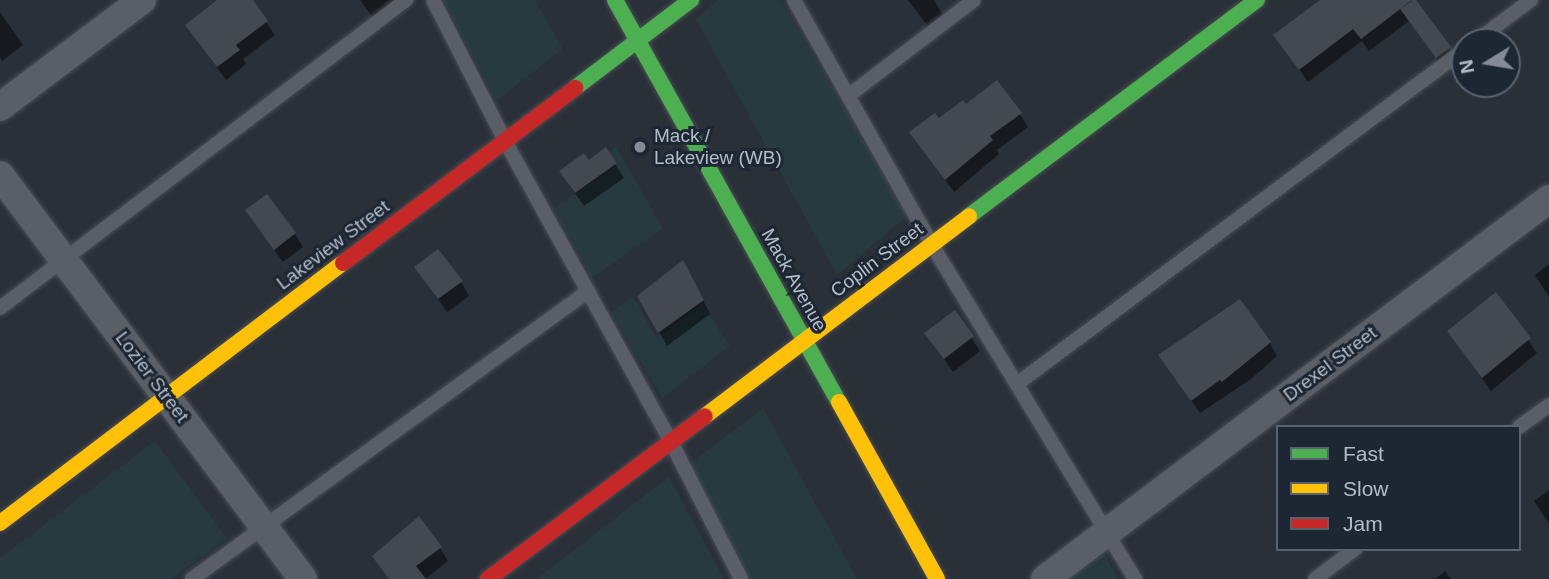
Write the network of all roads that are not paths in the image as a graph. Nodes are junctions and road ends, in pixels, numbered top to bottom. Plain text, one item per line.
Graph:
1 (142, 0) edge
2 (406, 0) edge
3 (433, 0) edge
4 (615, 0) edge
5 (691, 0) edge
6 (794, 0) edge
7 (974, 0) edge
8 (1258, 0) edge
9 (1531, 0) edge
10 (1494, 28) edge
11 (638, 40) junction
12 (1451, 59) edge
13 (848, 96) junction
14 (0, 107) edge
15 (505, 141) junction
16 (0, 175) edge
17 (1549, 199) edge
18 (932, 245) junction
19 (64, 260) junction
20 (588, 291) junction
21 (0, 308) edge
22 (804, 341) junction
23 (1017, 384) junction
24 (167, 397) junction
25 (1549, 405) edge
26 (1521, 426) edge
27 (671, 442) junction
28 (0, 523) edge
29 (263, 526) junction
30 (1108, 531) junction
31 (1352, 551) edge
32 (192, 579) edge
33 (303, 579) edge
34 (488, 579) edge
35 (741, 579) edge
36 (937, 579) edge
37 (1045, 579) edge
38 (1135, 579) edge
39 (1315, 579) edge

1 - 14 street
2 - 19 lane
3 - 15 lane
4 - 11 street, Mack Avenue
5 - 11 street, Lakeview Street
6 - 13 lane
7 - 13 lane
8 - 18 street, Coplin Street
9 - 10 lane
11 - 15 street, Lakeview Street
11 - 22 street, Mack Avenue
12 - 23 lane
13 - 18 lane
15 - 20 lane
15 - 24 street, Lakeview Street
16 - 19 street, Lozier Street
17 - 30 street, Drexel Street
18 - 22 street, Coplin Street
18 - 23 lane
19 - 21 lane
19 - 24 street, Lozier Street
20 - 27 lane
20 - 29 lane
22 - 27 street, Coplin Street
22 - 36 street, Mack Avenue
23 - 30 lane
24 - 28 street, Lakeview Street
24 - 29 street, Lozier Street
25 - 26 lane
27 - 34 street, Coplin Street
27 - 35 lane
29 - 32 lane
29 - 33 street, Lozier Street
30 - 37 street, Drexel Street
30 - 38 lane
31 - 39 lane

